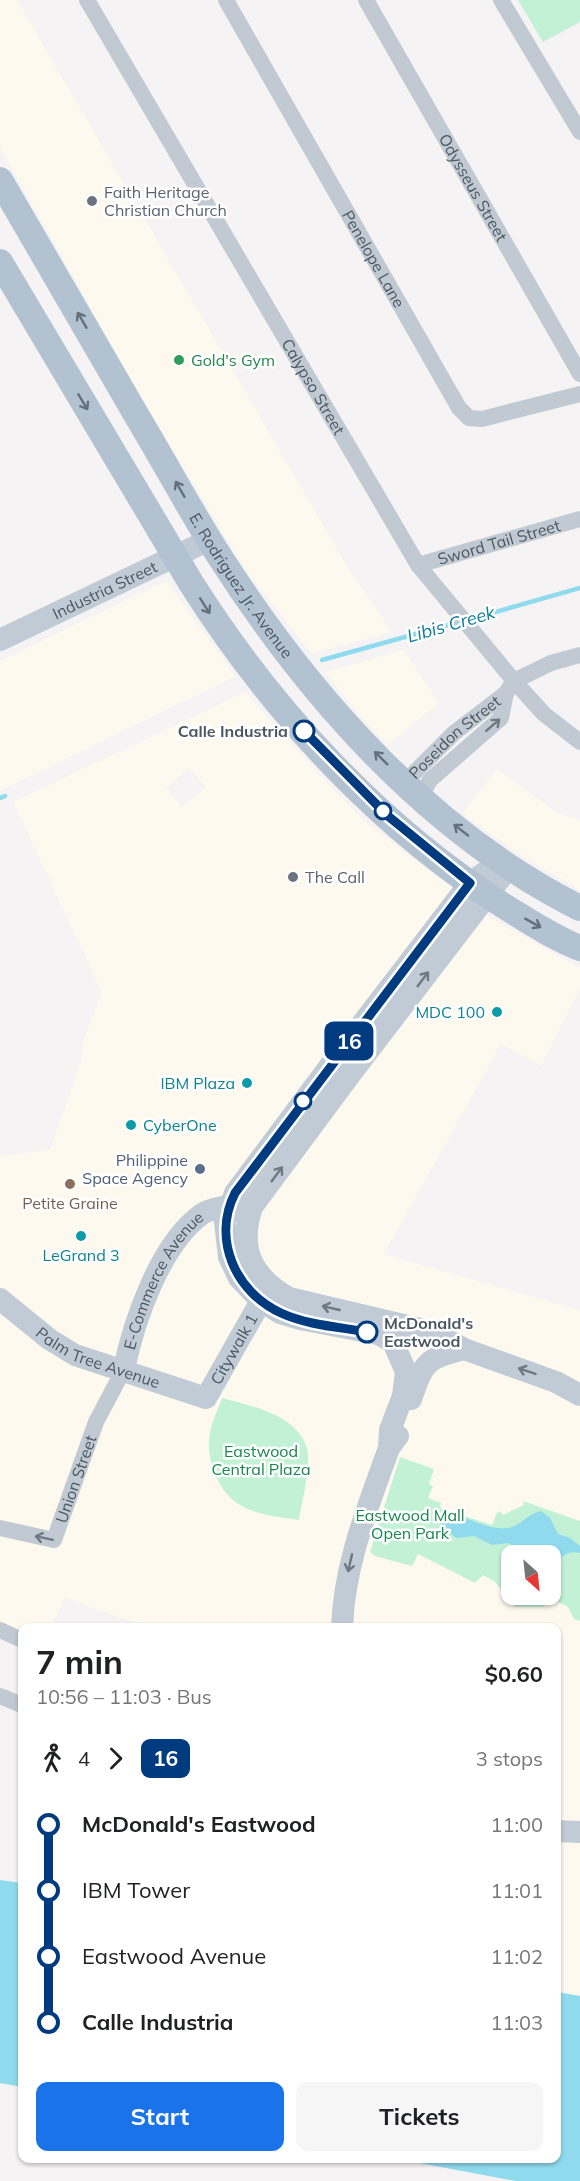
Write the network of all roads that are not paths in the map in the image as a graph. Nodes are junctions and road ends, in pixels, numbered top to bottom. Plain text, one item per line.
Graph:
1 (87, 0) edge
2 (226, 0) edge
3 (366, 0) edge
4 (501, 0) edge
5 (580, 132) edge
6 (0, 180) edge
7 (0, 262) edge
8 (580, 374) edge
9 (580, 394) edge
10 (580, 519) edge
11 (209, 540) junction
12 (174, 556) junction
13 (418, 565) junction
14 (0, 640) edge
15 (580, 655) edge
16 (510, 687) junction
17 (580, 742) edge
18 (401, 779) junction
19 (423, 798) junction
20 (505, 864) junction
21 (472, 892) junction
22 (580, 908) edge
23 (580, 948) edge
24 (340, 1069) junction
25 (228, 1206) junction
26 (246, 1224) junction
27 (0, 1299) edge
28 (261, 1301) junction
29 (421, 1329) junction
30 (395, 1345) junction
31 (464, 1349) junction
32 (124, 1369) junction
33 (580, 1395) edge
34 (206, 1398) joint
35 (389, 1448) junction
36 (0, 1528) edge
37 (343, 1623) edge
38 (0, 1630) edge
39 (18, 1638) edge
40 (0, 1696) edge
41 (18, 1703) edge
42 (561, 1831) edge
43 (580, 1832) edge

1 - 13 street, Calypso Street
2 - 9 street, Penelope Lane
3 - 8 street, Odysseus Street
4 - 5 street
11 -> 6 main road, E. Rodriguez Jr. Avenue
7 -> 12 main road
10 - 13 street, Sword Tail Street
11 - 12 street, Industria Street
18 -> 11 main road, E. Rodriguez Jr. Avenue
12 - 14 street, Industria Street
12 -> 21 main road
13 - 16 street, Calypso Street
15 - 16 street, Poseidon Street
16 - 17 street, Calypso Street
16 - 18 street, Poseidon Street
19 -> 16 street, Poseidon Street
18 - 19 main road, E. Rodriguez Jr. Avenue
20 -> 19 main road, E. Rodriguez Jr. Avenue
20 - 21 street
20 - 22 main road, E. Rodriguez Jr. Avenue
21 -> 23 main road
21 - 24 street
24 - 25 street
26 -> 24 street
25 - 26 street, E-Commerce Avenue
25 - 28 street
25 - 32 street, E-Commerce Avenue
29 -> 26 street
27 - 32 street, Palm Tree Avenue
28 - 30 street
28 - 34 street, Citywalk 1
29 - 30 street
29 - 31 street
30 - 35 street
33 -> 31 street
31 - 35 street
32 - 34 street, Palm Tree Avenue
32 -> 36 street, Union Street
35 -> 37 street
38 - 39 street
40 - 41 street
42 - 43 street

